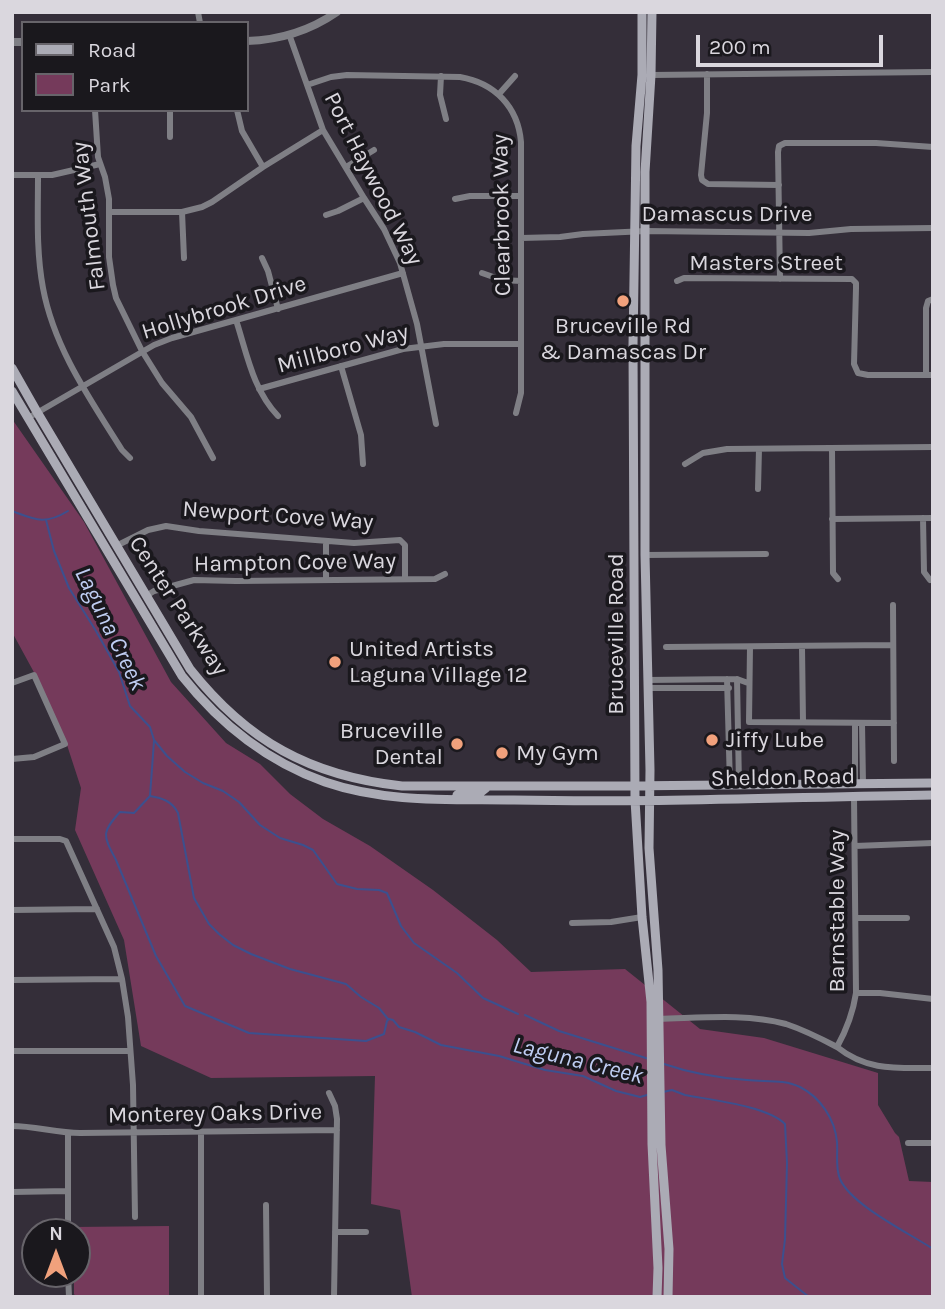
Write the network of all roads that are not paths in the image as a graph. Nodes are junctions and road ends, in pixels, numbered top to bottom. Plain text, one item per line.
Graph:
1 (337, 12) edge
2 (642, 12) edge
3 (652, 12) edge
4 (289, 34) junction
5 (248, 41) edge
6 (933, 72) edge
7 (707, 74) junction
8 (651, 75) junction
9 (441, 76) junction
10 (515, 76) dead end
11 (307, 85) junction
12 (499, 94) junction
13 (95, 112) edge
14 (170, 112) edge
15 (237, 112) edge
16 (446, 119) dead end
17 (323, 130) junction
18 (170, 137) dead end
19 (933, 147) edge
20 (374, 150) dead end
21 (100, 164) junction
22 (263, 167) junction
23 (346, 167) junction
24 (12, 175) edge
25 (38, 176) junction
26 (779, 185) junction
27 (521, 196) junction
28 (364, 198) junction
29 (455, 199) dead end
30 (109, 212) junction
31 (182, 212) junction
32 (326, 215) dead end
33 (933, 228) edge
34 (641, 231) junction
35 (779, 232) junction
36 (521, 238) junction
37 (184, 258) dead end
38 (262, 258) dead end
39 (403, 272) junction
40 (482, 273) dead end
41 (780, 279) junction
42 (522, 281) junction
43 (677, 281) dead end
44 (933, 299) edge
45 (278, 309) junction
46 (236, 320) junction
47 (521, 344) junction
48 (422, 346) junction
49 (142, 351) junction
50 (341, 366) junction
51 (12, 368) edge
52 (930, 375) edge
53 (82, 386) junction
54 (259, 389) junction
55 (12, 391) edge
56 (37, 412) junction
57 (516, 413) dead end
58 (278, 416) dead end
59 (28, 418) junction
60 (436, 424) dead end
61 (933, 447) edge
62 (832, 448) junction
63 (760, 449) junction
64 (130, 458) dead end
65 (213, 458) dead end
66 (363, 464) dead end
67 (685, 464) dead end
68 (758, 489) dead end
69 (933, 518) edge
70 (832, 519) junction
71 (923, 519) junction
72 (326, 541) junction
73 (116, 546) junction
74 (766, 554) dead end
75 (645, 555) junction
76 (445, 574) dead end
77 (405, 579) junction
78 (838, 579) dead end
79 (326, 580) junction
80 (930, 580) dead end
81 (146, 596) junction
82 (893, 605) dead end
83 (635, 609) junction
84 (893, 645) junction
85 (666, 647) dead end
86 (750, 647) junction
87 (803, 647) junction
88 (647, 668) junction
89 (727, 679) junction
90 (737, 679) junction
91 (12, 683) edge
92 (748, 683) junction
93 (647, 684) junction
94 (737, 687) junction
95 (727, 688) junction
96 (803, 722) junction
97 (859, 723) junction
98 (894, 723) junction
99 (12, 758) edge
100 (894, 761) dead end
101 (356, 779) junction
102 (366, 781) junction
103 (933, 783) edge
104 (859, 784) junction
105 (650, 785) junction
106 (735, 785) junction
107 (635, 786) junction
108 (486, 787) junction
109 (359, 791) junction
110 (933, 794) edge
111 (854, 796) junction
112 (445, 799) junction
113 (635, 800) junction
114 (649, 800) junction
115 (12, 839) edge
116 (933, 843) edge
117 (855, 846) junction
118 (97, 908) junction
119 (12, 910) edge
120 (642, 917) junction
121 (856, 918) junction
122 (907, 918) dead end
123 (572, 923) dead end
124 (12, 979) edge
125 (122, 979) junction
126 (856, 993) junction
127 (933, 999) edge
128 (659, 1019) junction
129 (656, 1037) junction
130 (837, 1047) junction
131 (12, 1051) edge
132 (130, 1051) junction
133 (933, 1068) edge
134 (329, 1093) dead end
135 (656, 1104) junction
136 (12, 1126) edge
137 (337, 1130) junction
138 (68, 1133) junction
139 (201, 1133) junction
140 (133, 1134) junction
141 (908, 1143) dead end
142 (933, 1143) edge
143 (68, 1191) junction
144 (12, 1192) edge
145 (266, 1205) dead end
146 (135, 1217) dead end
147 (68, 1218) edge
148 (335, 1232) junction
149 (366, 1232) dead end
150 (201, 1297) edge
151 (267, 1297) edge
152 (334, 1297) edge
153 (657, 1297) edge
154 (668, 1297) edge

1 - 4 street
2 - 34 main road, Bruceville Road
3 - 8 main road, Bruceville Road
4 - 5 street
4 - 11 street, Port Haywood Way
6 - 7 street
7 - 8 street
7 - 26 street
8 - 34 main road, Bruceville Road
9 - 11 street
9 - 12 street
9 - 16 street
10 - 12 street
11 - 17 street, Port Haywood Way
12 - 27 street, Clearbrook Way
13 - 21 street, Falmouth Way
14 - 18 street
15 - 22 street
17 - 22 street
17 - 23 street, Port Haywood Way
19 - 26 street
20 - 23 street
21 - 25 street
21 - 30 street, Falmouth Way
22 - 31 street
23 - 28 street, Port Haywood Way
24 - 25 street
25 - 53 street
26 - 35 street
27 - 29 street
27 - 36 street, Clearbrook Way
28 - 32 street
28 - 39 street, Port Haywood Way
30 - 31 street
30 - 49 street, Falmouth Way
31 - 37 street
33 - 35 street, Damascus Drive
34 - 35 street, Damascus Drive
34 - 36 street, Damascus Drive
34 - 75 main road, Bruceville Road
34 - 83 main road, Bruceville Road
35 - 41 street
36 - 42 street, Clearbrook Way
38 - 45 street
39 - 45 street, Hollybrook Drive
39 - 48 street, Port Haywood Way
40 - 42 street
41 - 43 street, Masters Street
41 - 52 street, Masters Street
42 - 47 street, Clearbrook Way
44 - 52 street
45 - 46 street, Hollybrook Drive
46 - 49 street, Hollybrook Drive
46 - 54 street
47 - 48 street, Millboro Way
47 - 57 street, Clearbrook Way
48 - 50 street, Millboro Way
48 - 60 street, Port Haywood Way
49 - 53 street, Hollybrook Drive
49 - 65 street, Falmouth Way
50 - 54 street, Millboro Way
50 - 66 street
51 - 56 main road, Center Parkway
53 - 56 street, Hollybrook Drive
53 - 64 street
54 - 58 street
55 - 59 main road, Center Parkway
56 - 59 street, Hollybrook Drive
56 - 73 main road, Center Parkway
59 - 109 main road, Center Parkway
61 - 62 street
62 - 63 street
62 - 70 street
63 - 67 street
63 - 68 street
69 - 71 street
70 - 71 street
70 - 78 street
71 - 80 street
72 - 73 street, Newport Cove Way
72 - 77 street, Newport Cove Way
72 - 79 street
73 - 81 main road, Center Parkway
74 - 75 street
75 - 88 main road, Bruceville Road
76 - 77 street, Hampton Cove Way
77 - 79 street, Hampton Cove Way
79 - 81 street, Hampton Cove Way
81 - 101 main road, Center Parkway
82 - 84 street
83 - 88 main road
83 - 107 main road, Bruceville Road
84 - 87 street
84 - 98 street
85 - 86 street
86 - 87 street
86 - 92 street
87 - 96 street
88 - 93 main road, Bruceville Road
89 - 90 street
89 - 93 street
89 - 95 street
90 - 92 street
90 - 94 street
91 - 99 street
92 - 94 street
92 - 96 street
93 - 95 street
93 - 105 main road, Bruceville Road
94 - 95 street
94 - 106 street
95 - 106 street
96 - 97 street
97 - 98 street
97 - 104 street
98 - 100 street
101 - 102 main road, Center Parkway
101 - 109 street
102 - 108 main road, Center Parkway
102 - 109 street
103 - 104 main road, Sheldon Road
104 - 106 main road, Sheldon Road
105 - 106 main road, Sheldon Road
105 - 107 main road, Sheldon Road
105 - 114 main road, Bruceville Road
107 - 108 main road, Center Parkway
107 - 113 main road, Bruceville Road
108 - 112 main road
109 - 112 main road, Center Parkway
110 - 111 main road, Sheldon Road
111 - 114 main road, Sheldon Road
111 - 117 street, Barnstable Way
112 - 113 main road, Center Parkway
113 - 114 main road, Sheldon Road
113 - 120 main road, Bruceville Road
114 - 128 main road, Bruceville Road
115 - 118 street
116 - 117 street
117 - 121 street, Barnstable Way
118 - 119 street
118 - 125 street
120 - 123 street
120 - 129 main road, Bruceville Road
121 - 122 street
121 - 126 street, Barnstable Way
124 - 125 street
125 - 132 street
126 - 127 street
126 - 130 street, Barnstable Way
128 - 129 main road, Bruceville Road
128 - 130 street
129 - 135 main road, Bruceville Road
130 - 133 street
131 - 132 street
132 - 140 street
134 - 137 street
135 - 153 main road, Bruceville Road
135 - 154 main road, Bruceville Road
136 - 138 street, Monterey Oaks Drive
137 - 139 street, Monterey Oaks Drive
137 - 148 street, Monterey Oaks Drive
138 - 140 street, Monterey Oaks Drive
138 - 143 street
139 - 140 street, Monterey Oaks Drive
139 - 150 street
140 - 146 street
141 - 142 street
143 - 144 street
143 - 147 street
145 - 151 street
148 - 149 street
148 - 152 street, Monterey Oaks Drive

